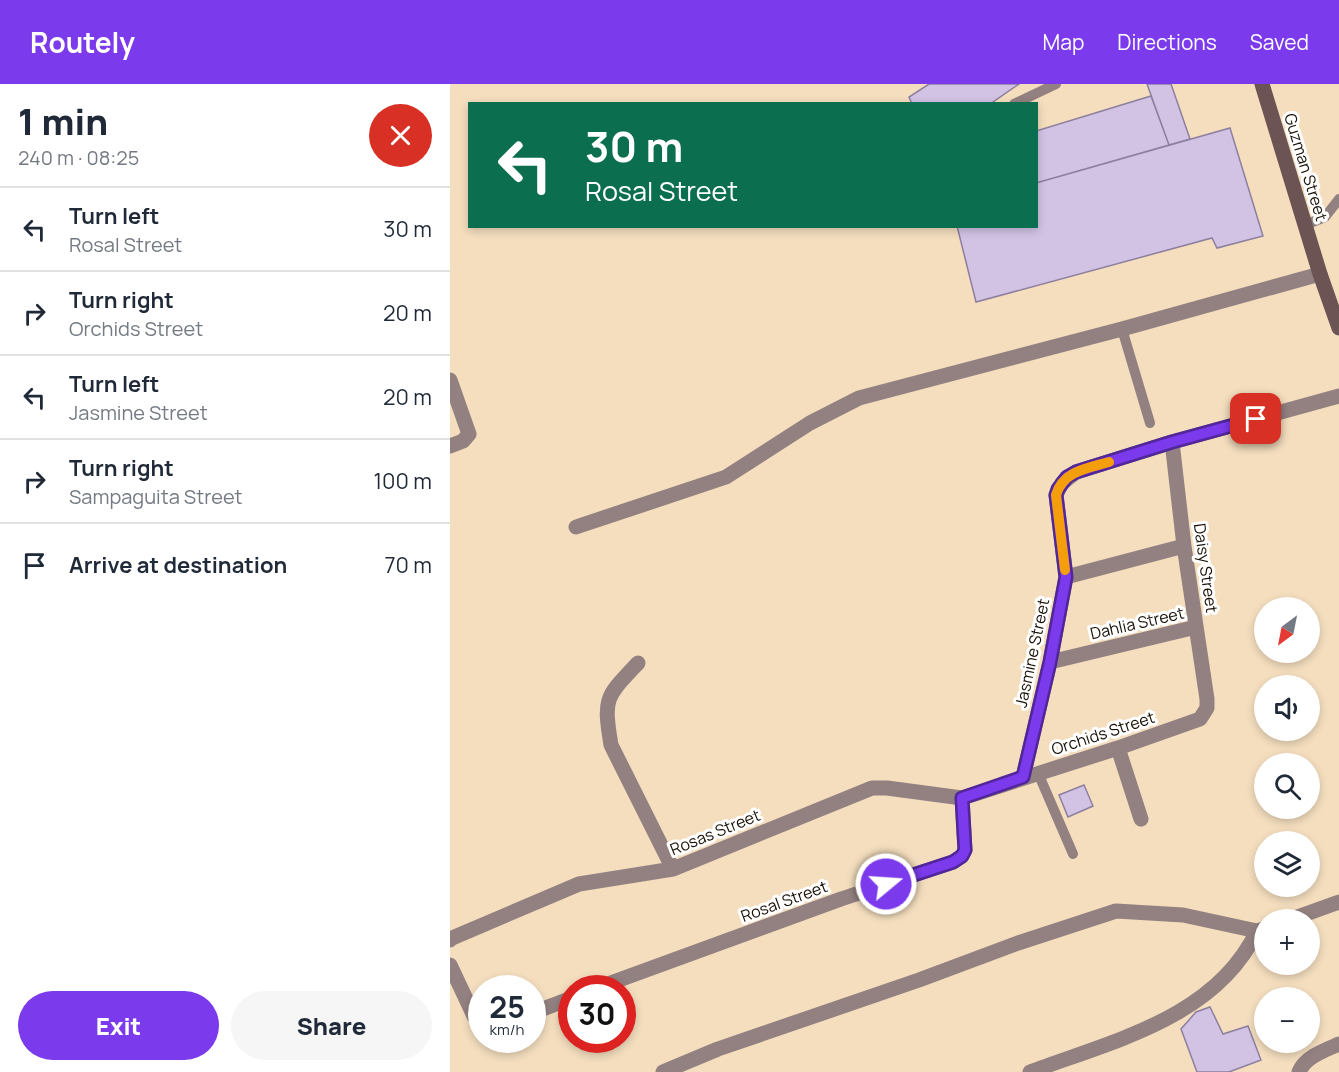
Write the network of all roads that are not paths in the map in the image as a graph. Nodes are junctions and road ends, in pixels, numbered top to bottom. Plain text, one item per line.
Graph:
1 (1056, 84) edge
2 (1262, 84) edge
3 (1018, 102) edge
4 (1339, 199) edge
5 (1305, 225) junction
6 (1320, 274) junction
7 (1339, 328) edge
8 (1122, 329) junction
9 (450, 380) edge
10 (1339, 396) edge
11 (1150, 423) dead end
12 (1172, 442) junction
13 (450, 446) edge
14 (576, 527) dead end
15 (1184, 546) junction
16 (1066, 577) junction
17 (1196, 627) junction
18 (1050, 662) junction
19 (638, 663) dead end
20 (1208, 699) joint
21 (1118, 748) junction
22 (1038, 773) junction
23 (1023, 777) junction
24 (962, 798) junction
25 (1141, 819) dead end
26 (1072, 854) dead end
27 (673, 869) junction
28 (1339, 902) edge
29 (1320, 909) edge
30 (1254, 929) edge
31 (450, 940) edge
32 (1254, 940) edge
33 (450, 965) edge
34 (633, 975) edge
35 (468, 1003) edge
36 (1339, 1044) edge
37 (663, 1072) edge
38 (1030, 1072) edge
39 (1299, 1072) edge

1 - 3 lane
2 - 5 main road, Guzman Street
4 - 5 lane
5 - 6 main road, Guzman Street
6 - 7 main road, Guzman Street
6 - 8 street
8 - 11 lane
8 - 14 street
9 - 13 street
10 - 12 street
12 - 15 street, Daisy Street
12 - 16 street, Jasmine Street
15 - 16 street
15 - 17 street, Daisy Street
16 - 18 street, Jasmine Street
17 - 18 street, Dahlia Street
17 - 20 street, Daisy Street
18 - 23 street, Jasmine Street
19 - 27 street
20 - 21 street, Orchids Street
21 - 22 street, Orchids Street
21 - 25 street
22 - 23 street, Orchids Street
22 - 26 lane
23 - 24 street, Orchids Street
24 - 27 street, Rosas Street
24 - 34 street, Rosal Street
27 - 31 street, Rosas Street
28 - 29 street
30 - 37 street
32 - 38 street
33 - 35 street
36 - 39 street

